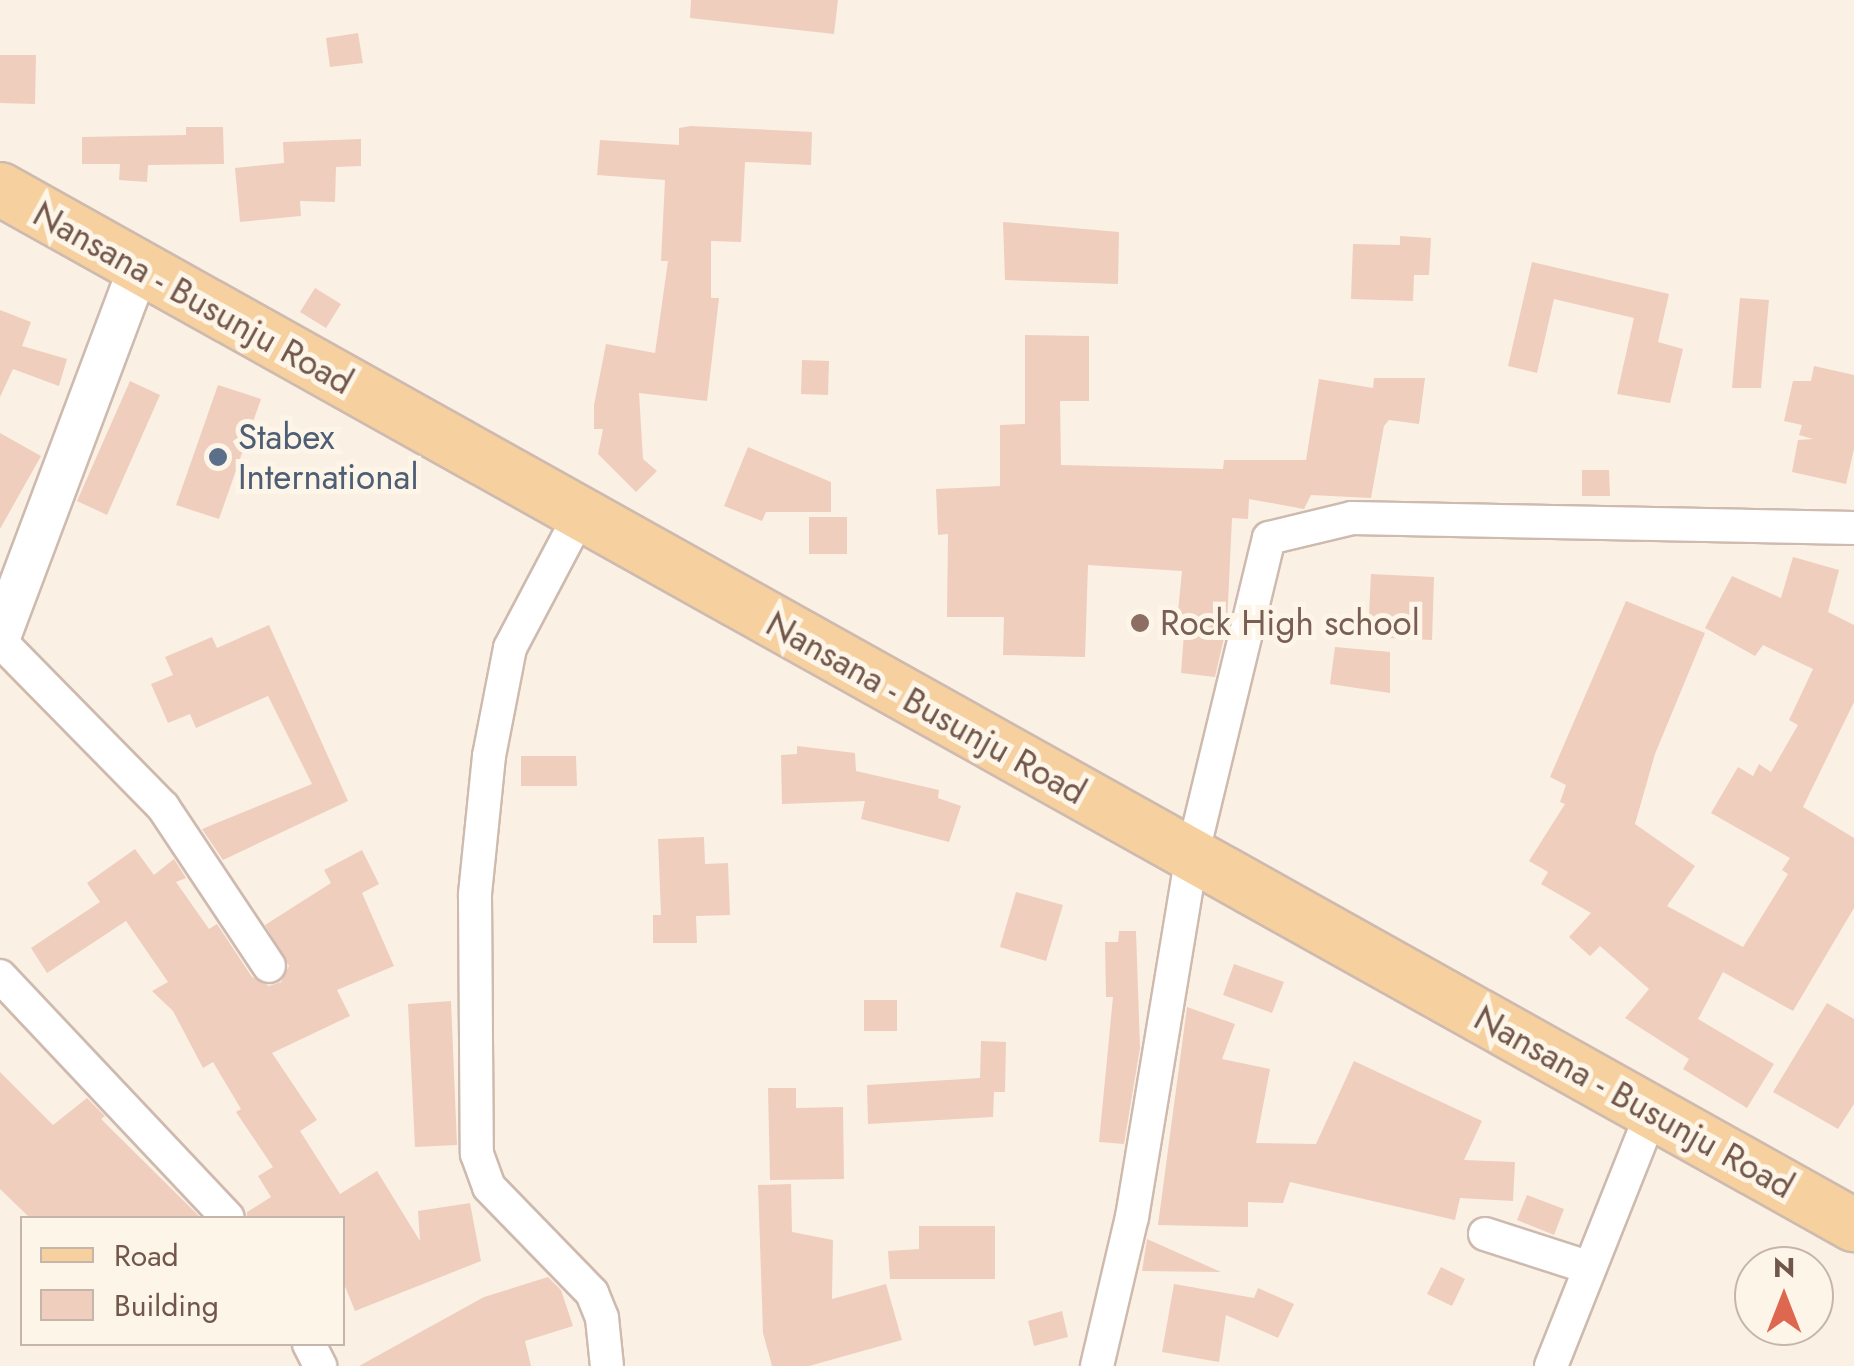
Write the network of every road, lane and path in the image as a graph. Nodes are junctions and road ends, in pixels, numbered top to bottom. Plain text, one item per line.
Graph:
1 (0, 189) edge
2 (139, 267) junction
3 (580, 515) junction
4 (1854, 526) edge
5 (0, 639) edge
6 (1192, 856) junction
7 (269, 966) dead end
8 (0, 976) edge
9 (1652, 1112) junction
10 (226, 1216) edge
11 (1854, 1225) edge
12 (1485, 1234) dead end
13 (1590, 1268) junction
14 (607, 1366) edge
15 (1096, 1366) edge
16 (1550, 1366) edge

1 - 2 main road, Nansana - Busunju Road
2 - 3 main road, Nansana - Busunju Road
2 - 5 street
3 - 6 main road, Nansana - Busunju Road
3 - 14 street
4 - 6 street
5 - 7 street
6 - 9 main road, Nansana - Busunju Road
6 - 15 street
8 - 10 street
9 - 11 main road, Nansana - Busunju Road
9 - 13 street
12 - 13 street
13 - 16 street

